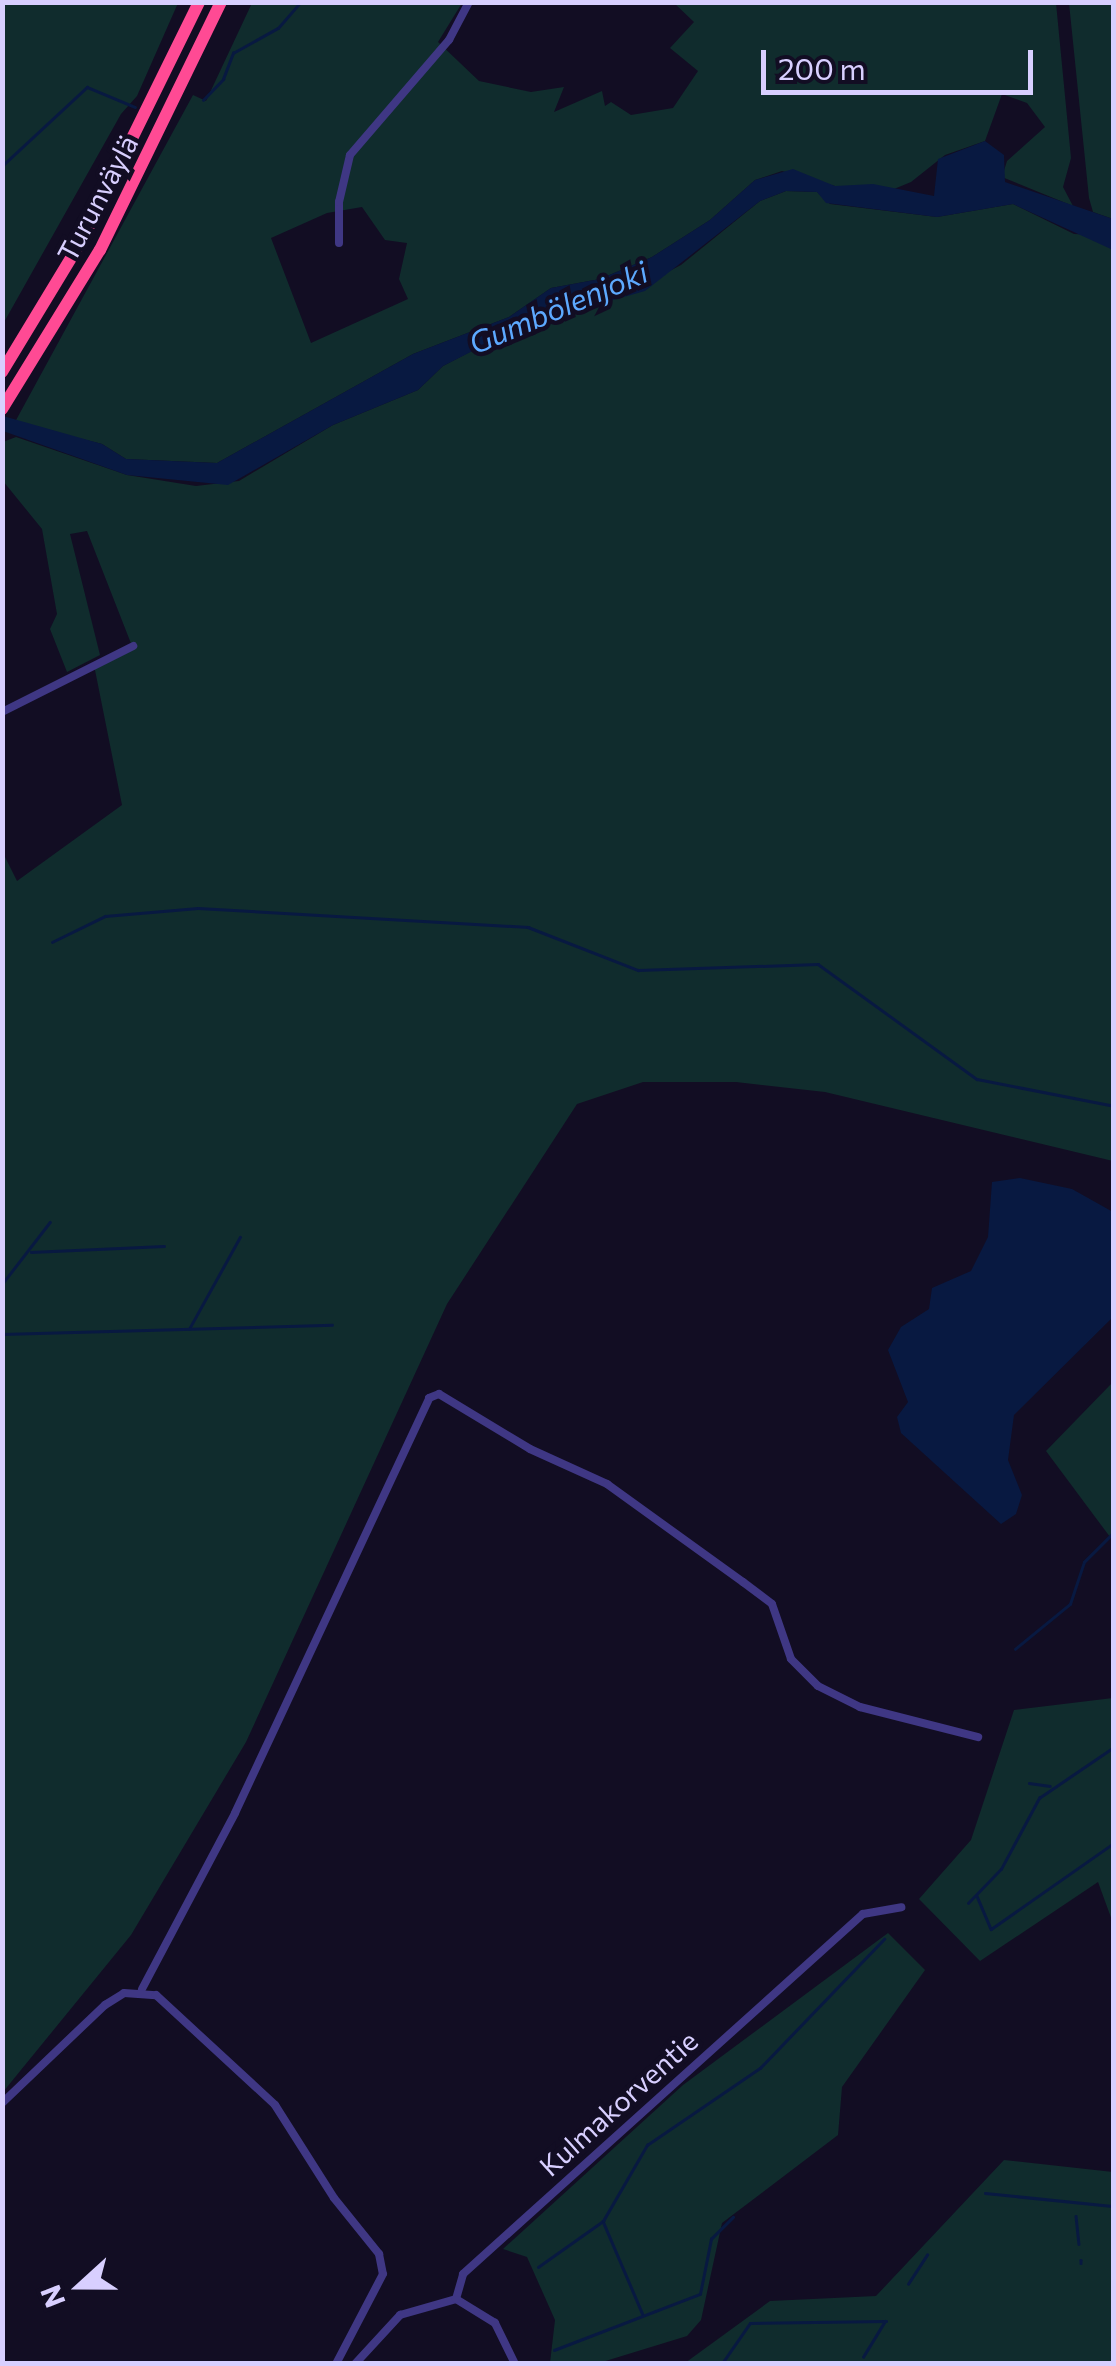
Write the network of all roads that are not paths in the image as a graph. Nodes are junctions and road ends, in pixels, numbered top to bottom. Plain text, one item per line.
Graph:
1 (199, 2) edge
2 (221, 2) edge
3 (469, 2) edge
4 (339, 243) dead end
5 (2, 372) edge
6 (2, 409) edge
7 (132, 646) dead end
8 (2, 712) edge
9 (978, 1737) dead end
10 (901, 1907) dead end
11 (142, 1990) junction
12 (2, 2103) edge
13 (456, 2299) junction
14 (336, 2364) edge
15 (355, 2364) edge
16 (515, 2364) edge

1 - 5 highway, Turunväylä
2 - 6 highway, Turunväylä
3 - 4 street
7 - 8 street
9 - 11 street
10 - 13 street, Kulmakorventie
11 - 12 street
11 - 14 street
13 - 15 street
13 - 16 street

